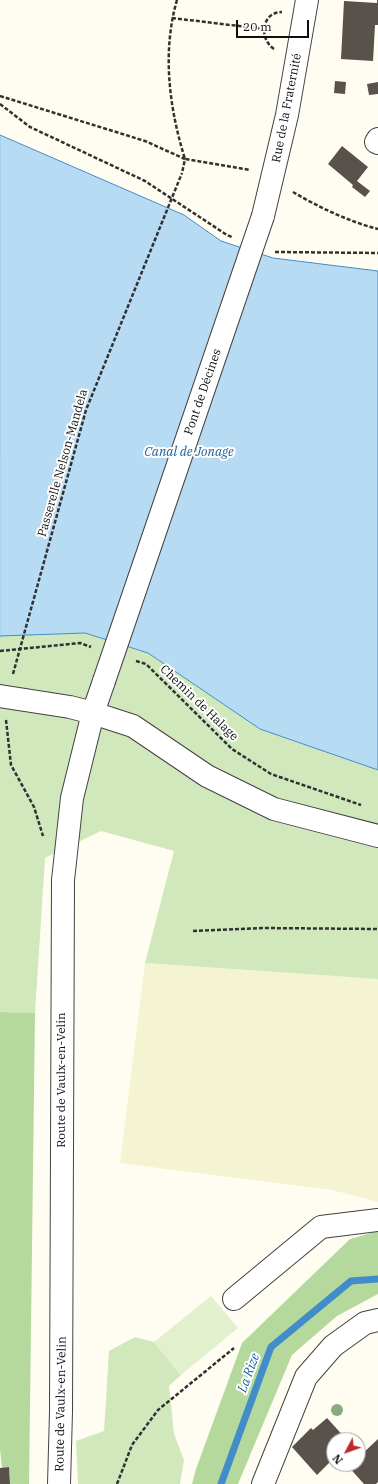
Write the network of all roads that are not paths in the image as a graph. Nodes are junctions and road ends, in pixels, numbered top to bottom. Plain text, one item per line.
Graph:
1 (306, 7) edge
2 (378, 139) edge
3 (378, 143) edge
4 (263, 216) joint
5 (104, 681) joint
6 (0, 696) edge
7 (93, 713) junction
8 (378, 836) edge
9 (378, 1220) edge
10 (234, 1299) dead end
11 (378, 1320) edge
12 (60, 1484) edge
13 (263, 1484) edge

1 - 4 street, Rue de la Fraternité
2 - 3 street
4 - 5 street, Pont de Décines, bridge
5 - 7 street, Route de Vaulx-en-Velin
6 - 7 street
7 - 8 street
7 - 12 street, Route de Vaulx-en-Velin
9 - 10 street
11 - 13 street

